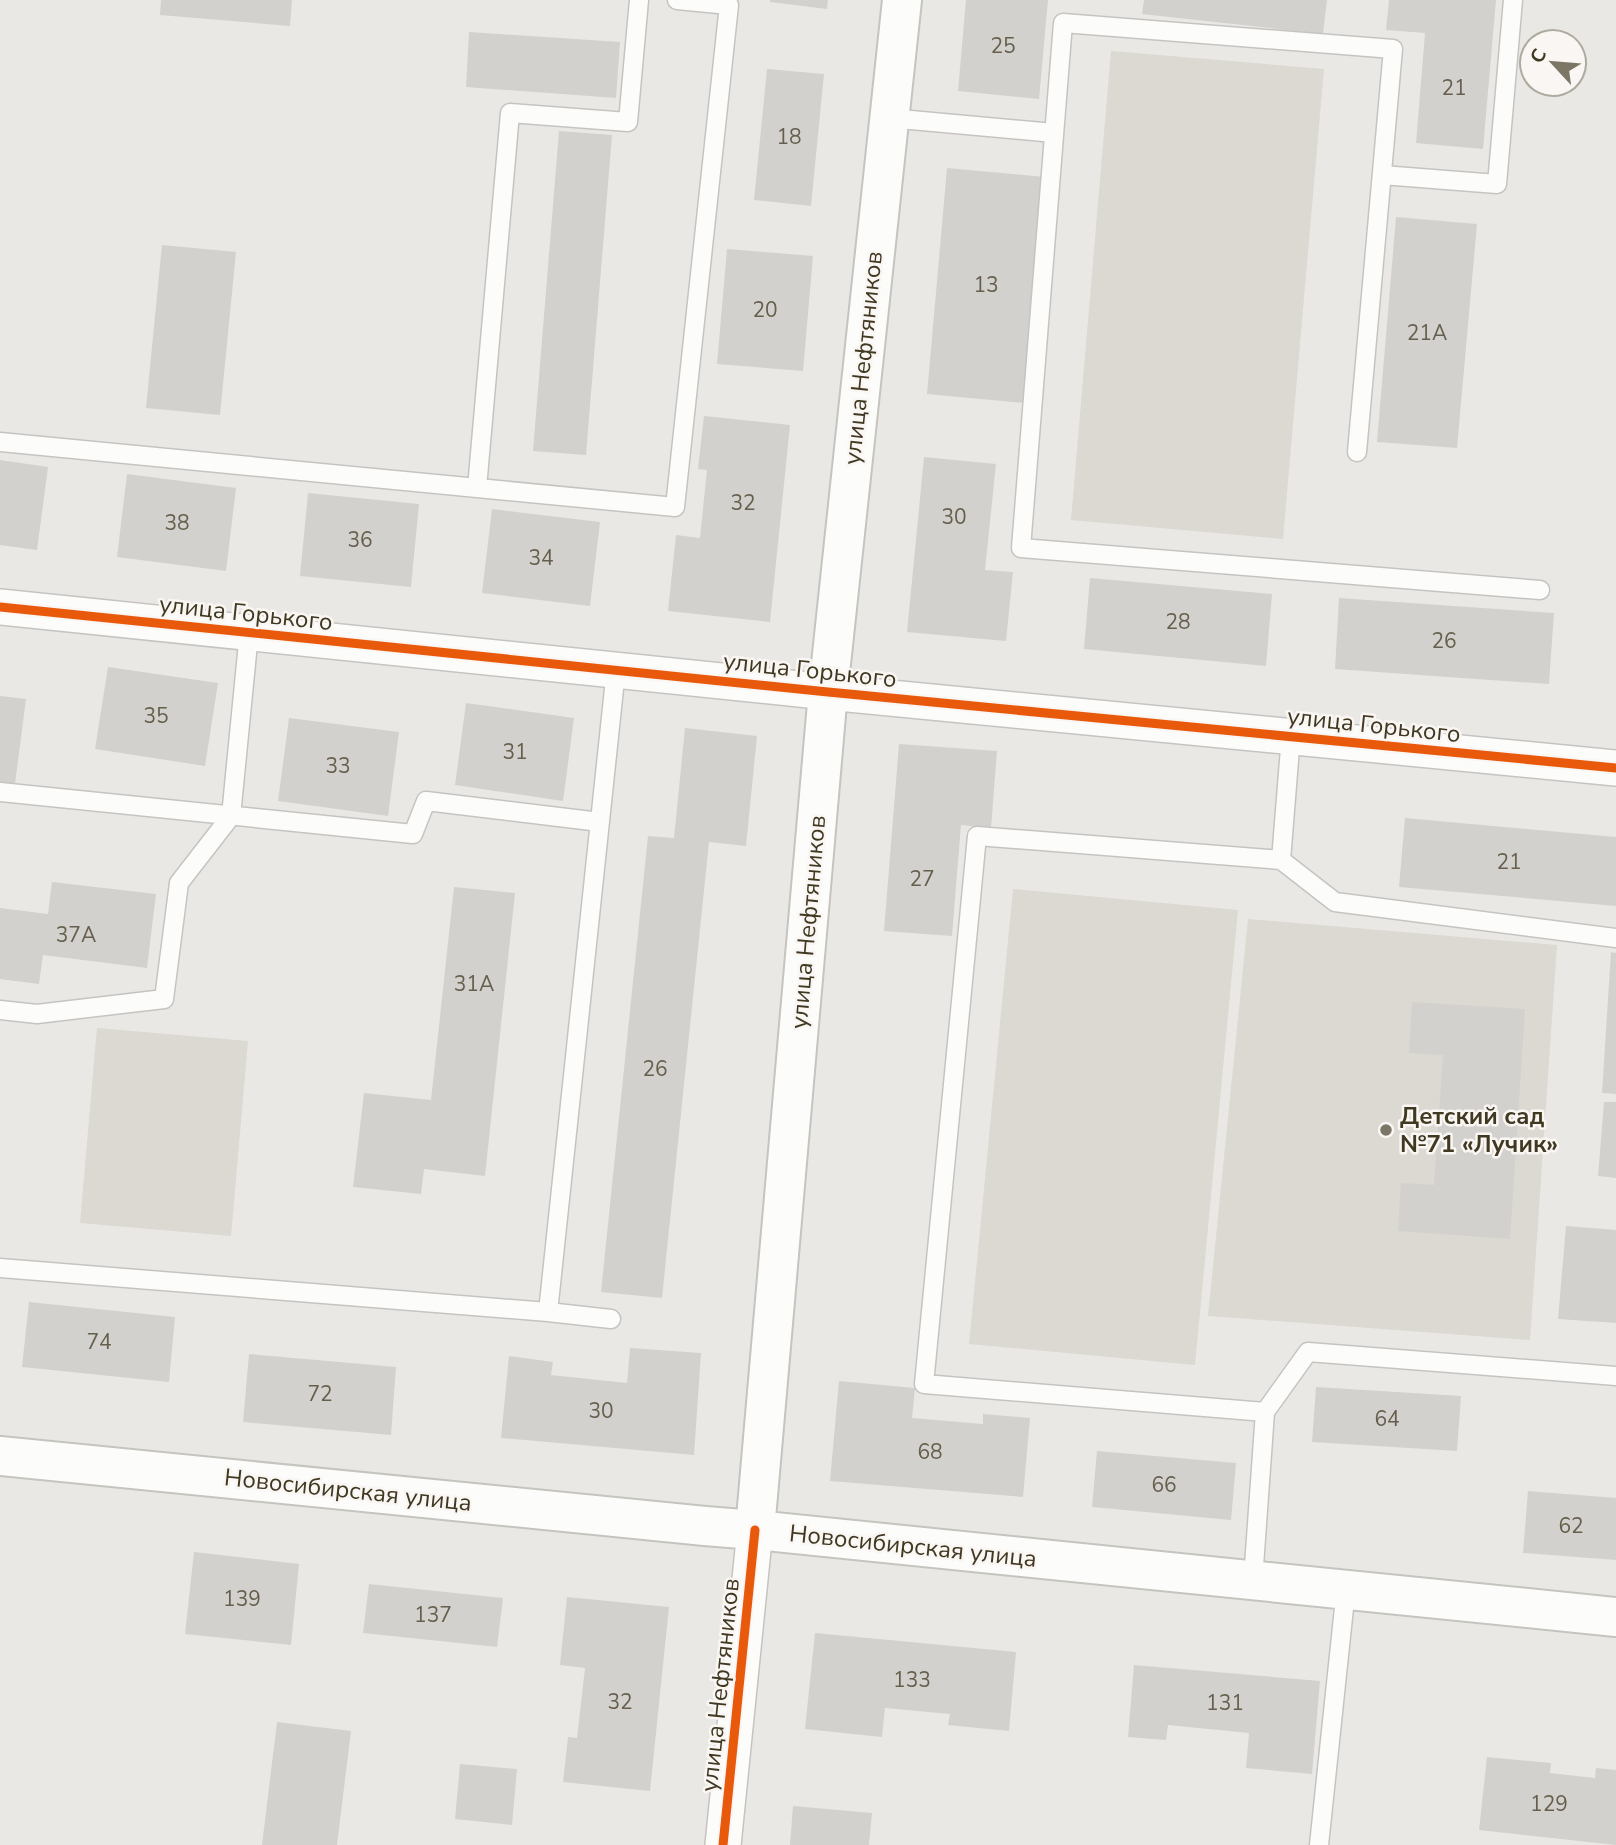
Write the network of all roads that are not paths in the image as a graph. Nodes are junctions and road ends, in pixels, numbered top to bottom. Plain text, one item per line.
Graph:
1 (639, 0) edge
2 (677, 0) edge
3 (902, 0) edge
4 (1513, 0) edge
5 (889, 118) junction
6 (1054, 133) junction
7 (1382, 175) junction
8 (0, 442) edge
9 (1357, 452) dead end
10 (477, 488) junction
11 (1540, 590) dead end
12 (0, 607) edge
13 (249, 633) junction
14 (616, 670) junction
15 (828, 692) junction
16 (1291, 736) junction
17 (1616, 768) edge
18 (0, 792) edge
19 (231, 816) junction
20 (600, 822) junction
21 (1281, 860) junction
22 (1616, 938) edge
23 (0, 1010) edge
24 (0, 1268) edge
25 (548, 1312) junction
26 (611, 1319) dead end
27 (1616, 1376) edge
28 (1265, 1412) junction
29 (0, 1456) edge
30 (755, 1530) junction
31 (1253, 1580) junction
32 (1346, 1590) junction
33 (1616, 1617) edge
34 (723, 1845) edge
35 (1320, 1845) edge

1 - 10 lane
2 - 10 lane
3 - 5 main road, улица Нефтяников
4 - 7 lane
5 - 6 lane
5 - 15 main road, улица Нефтяников
6 - 7 lane
6 - 11 lane
7 - 9 lane
8 - 10 lane
12 - 13 street, улица Горького
13 - 14 street, улица Горького
13 - 19 lane
14 - 15 street, улица Горького
14 - 20 lane
15 - 16 street, улица Горького
15 - 30 main road, улица Нефтяников
16 - 17 street, улица Горького
16 - 21 lane
18 - 19 lane
19 - 20 lane
19 - 23 lane
20 - 25 lane
21 - 22 lane
21 - 28 lane
24 - 25 lane
25 - 26 lane
27 - 28 lane
28 - 31 lane
29 - 30 main road, Новосибирская улица
30 - 31 main road, Новосибирская улица
30 - 34 street, улица Нефтяников
31 - 32 main road, Новосибирская улица
32 - 33 main road, Новосибирская улица
32 - 35 lane

